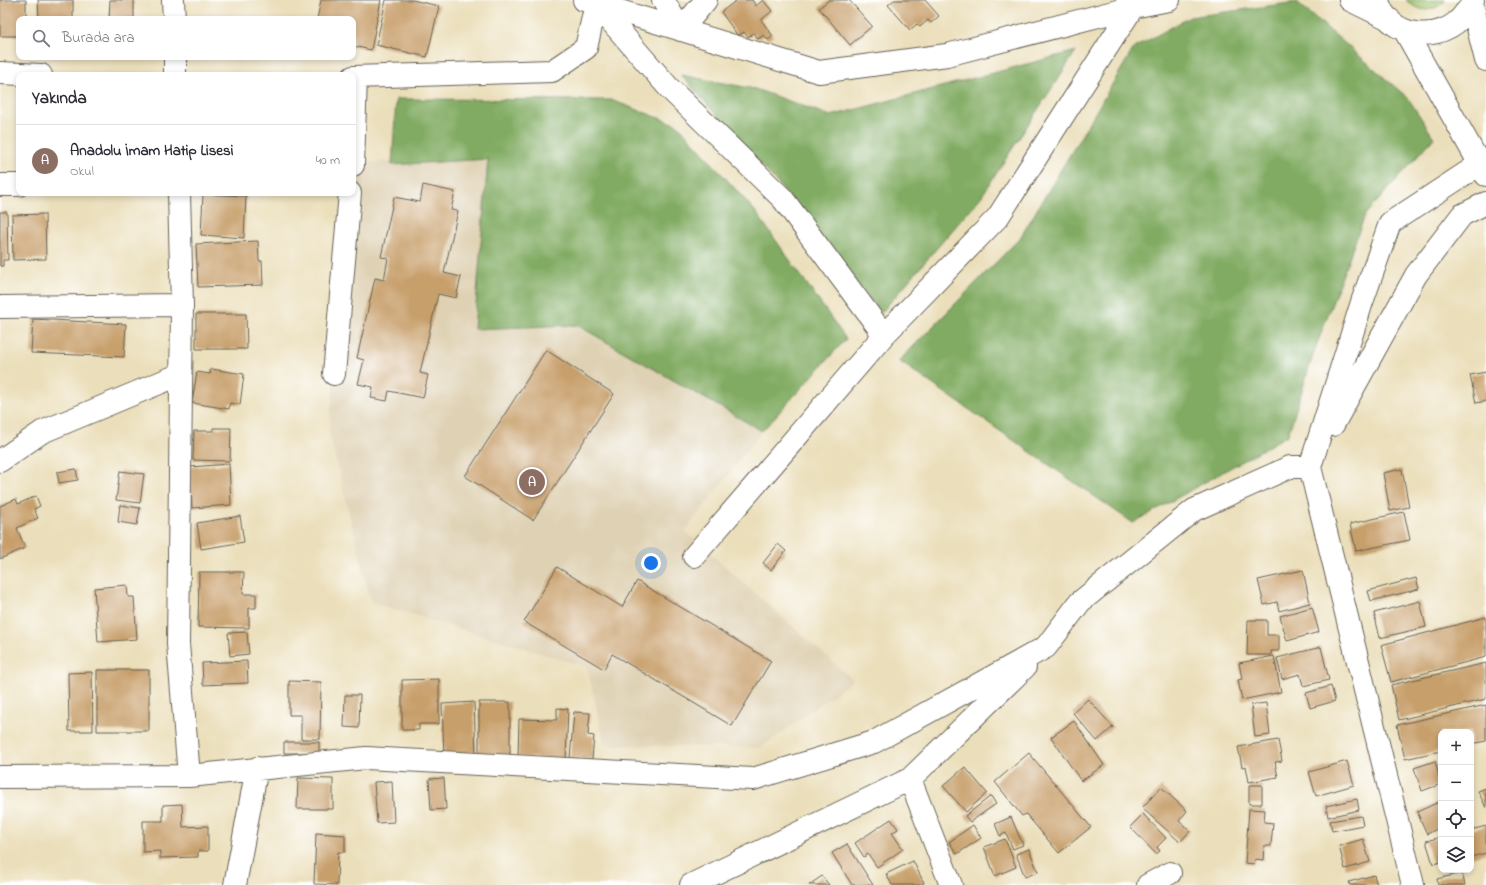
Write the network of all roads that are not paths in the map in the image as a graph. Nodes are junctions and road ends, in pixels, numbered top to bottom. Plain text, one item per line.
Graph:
1 (173, 0) edge
2 (663, 0) edge
3 (706, 0) edge
4 (1169, 0) edge
5 (1350, 0) edge
6 (1378, 0) edge
7 (590, 2) edge
8 (1473, 2) edge
9 (1130, 4) edge
10 (174, 16) edge
11 (1397, 25) junction
12 (681, 30) junction
13 (175, 60) edge
14 (1486, 60) edge
15 (175, 72) edge
16 (0, 73) edge
17 (16, 74) edge
18 (356, 77) edge
19 (1484, 166) edge
20 (0, 185) edge
21 (16, 186) edge
22 (179, 196) edge
23 (350, 196) edge
24 (1486, 203) edge
25 (182, 305) junction
26 (0, 307) edge
27 (884, 335) junction
28 (181, 374) junction
29 (334, 374) dead end
30 (0, 461) edge
31 (1310, 467) junction
32 (694, 556) dead end
33 (1046, 647) junction
34 (257, 768) junction
35 (189, 776) junction
36 (0, 778) edge
37 (910, 779) junction
38 (1170, 873) dead end
39 (236, 885) edge
40 (691, 885) edge
41 (951, 885) edge
42 (1148, 885) edge
43 (1413, 885) edge

1 - 10 street
2 - 12 street
3 - 12 street
4 - 9 street
5 - 11 street
6 - 11 street
7 - 12 street
7 - 18 street
7 - 27 street
8 - 11 street
8 - 14 street
9 - 12 street
9 - 27 street
11 - 19 street
13 - 15 street
16 - 17 street
19 - 31 street
20 - 21 street
22 - 25 street
23 - 29 street
24 - 31 street
25 - 26 street
25 - 28 street
27 - 32 street
28 - 30 street
28 - 35 street
31 - 33 street
31 - 43 street
33 - 34 street
33 - 37 street
34 - 35 street
34 - 39 street
35 - 36 street
37 - 40 street
37 - 41 street
38 - 42 street

